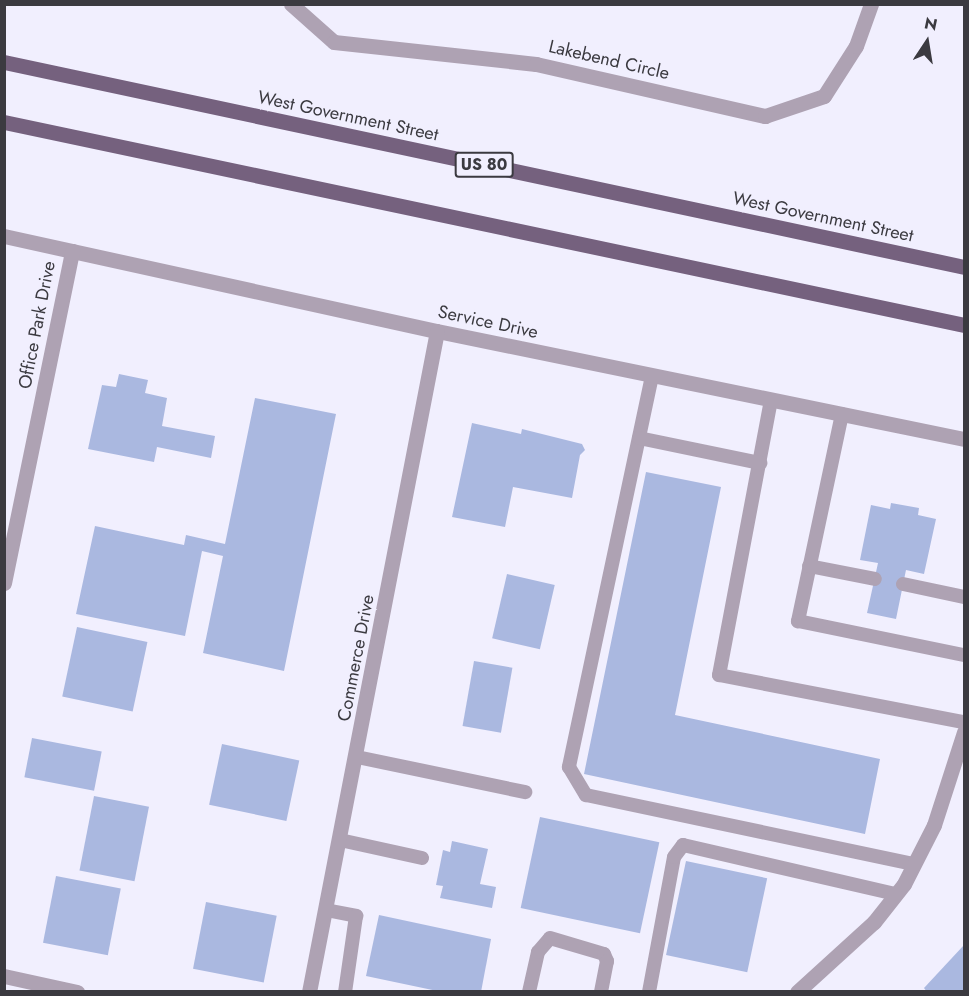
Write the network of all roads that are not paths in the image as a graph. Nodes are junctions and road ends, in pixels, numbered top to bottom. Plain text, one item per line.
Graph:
1 (291, 4) edge
2 (871, 4) edge
3 (4, 62) edge
4 (4, 122) edge
5 (4, 236) edge
6 (72, 251) junction
7 (964, 267) edge
8 (964, 325) edge
9 (437, 331) junction
10 (652, 376) junction
11 (771, 400) junction
12 (842, 414) junction
13 (639, 438) junction
14 (964, 439) edge
15 (760, 463) junction
16 (809, 566) junction
17 (874, 579) dead end
18 (4, 583) edge
19 (903, 584) dead end
20 (964, 597) edge
21 (964, 655) edge
22 (964, 722) edge
23 (964, 732) edge
24 (357, 757) junction
25 (525, 792) dead end
26 (340, 840) junction
27 (422, 858) dead end
28 (914, 864) junction
29 (896, 894) junction
30 (326, 910) junction
31 (4, 976) edge
32 (77, 992) edge
33 (309, 992) edge
34 (345, 992) edge
35 (529, 992) edge
36 (601, 992) edge
37 (650, 992) edge
38 (797, 992) edge

1 - 2 street, Lakebend Circle
3 - 7 main road, West Government Street / US 80
4 - 8 main road
5 - 6 street, Service Drive
6 - 9 street, Service Drive
6 - 18 street, Office Park Drive
9 - 10 street, Service Drive
9 - 24 street, Commerce Drive
10 - 11 street, Service Drive
10 - 13 lane
11 - 12 street, Service Drive
11 - 15 lane
12 - 14 street, Service Drive
12 - 16 lane
13 - 15 lane
13 - 28 lane
15 - 22 lane
16 - 17 lane
16 - 21 lane
19 - 20 lane
23 - 28 street
24 - 25 lane
24 - 26 street, Commerce Drive
26 - 27 lane
26 - 30 street, Commerce Drive
28 - 29 street
29 - 37 lane
29 - 38 street
30 - 33 street, Commerce Drive
30 - 34 lane
31 - 32 street
35 - 36 lane

